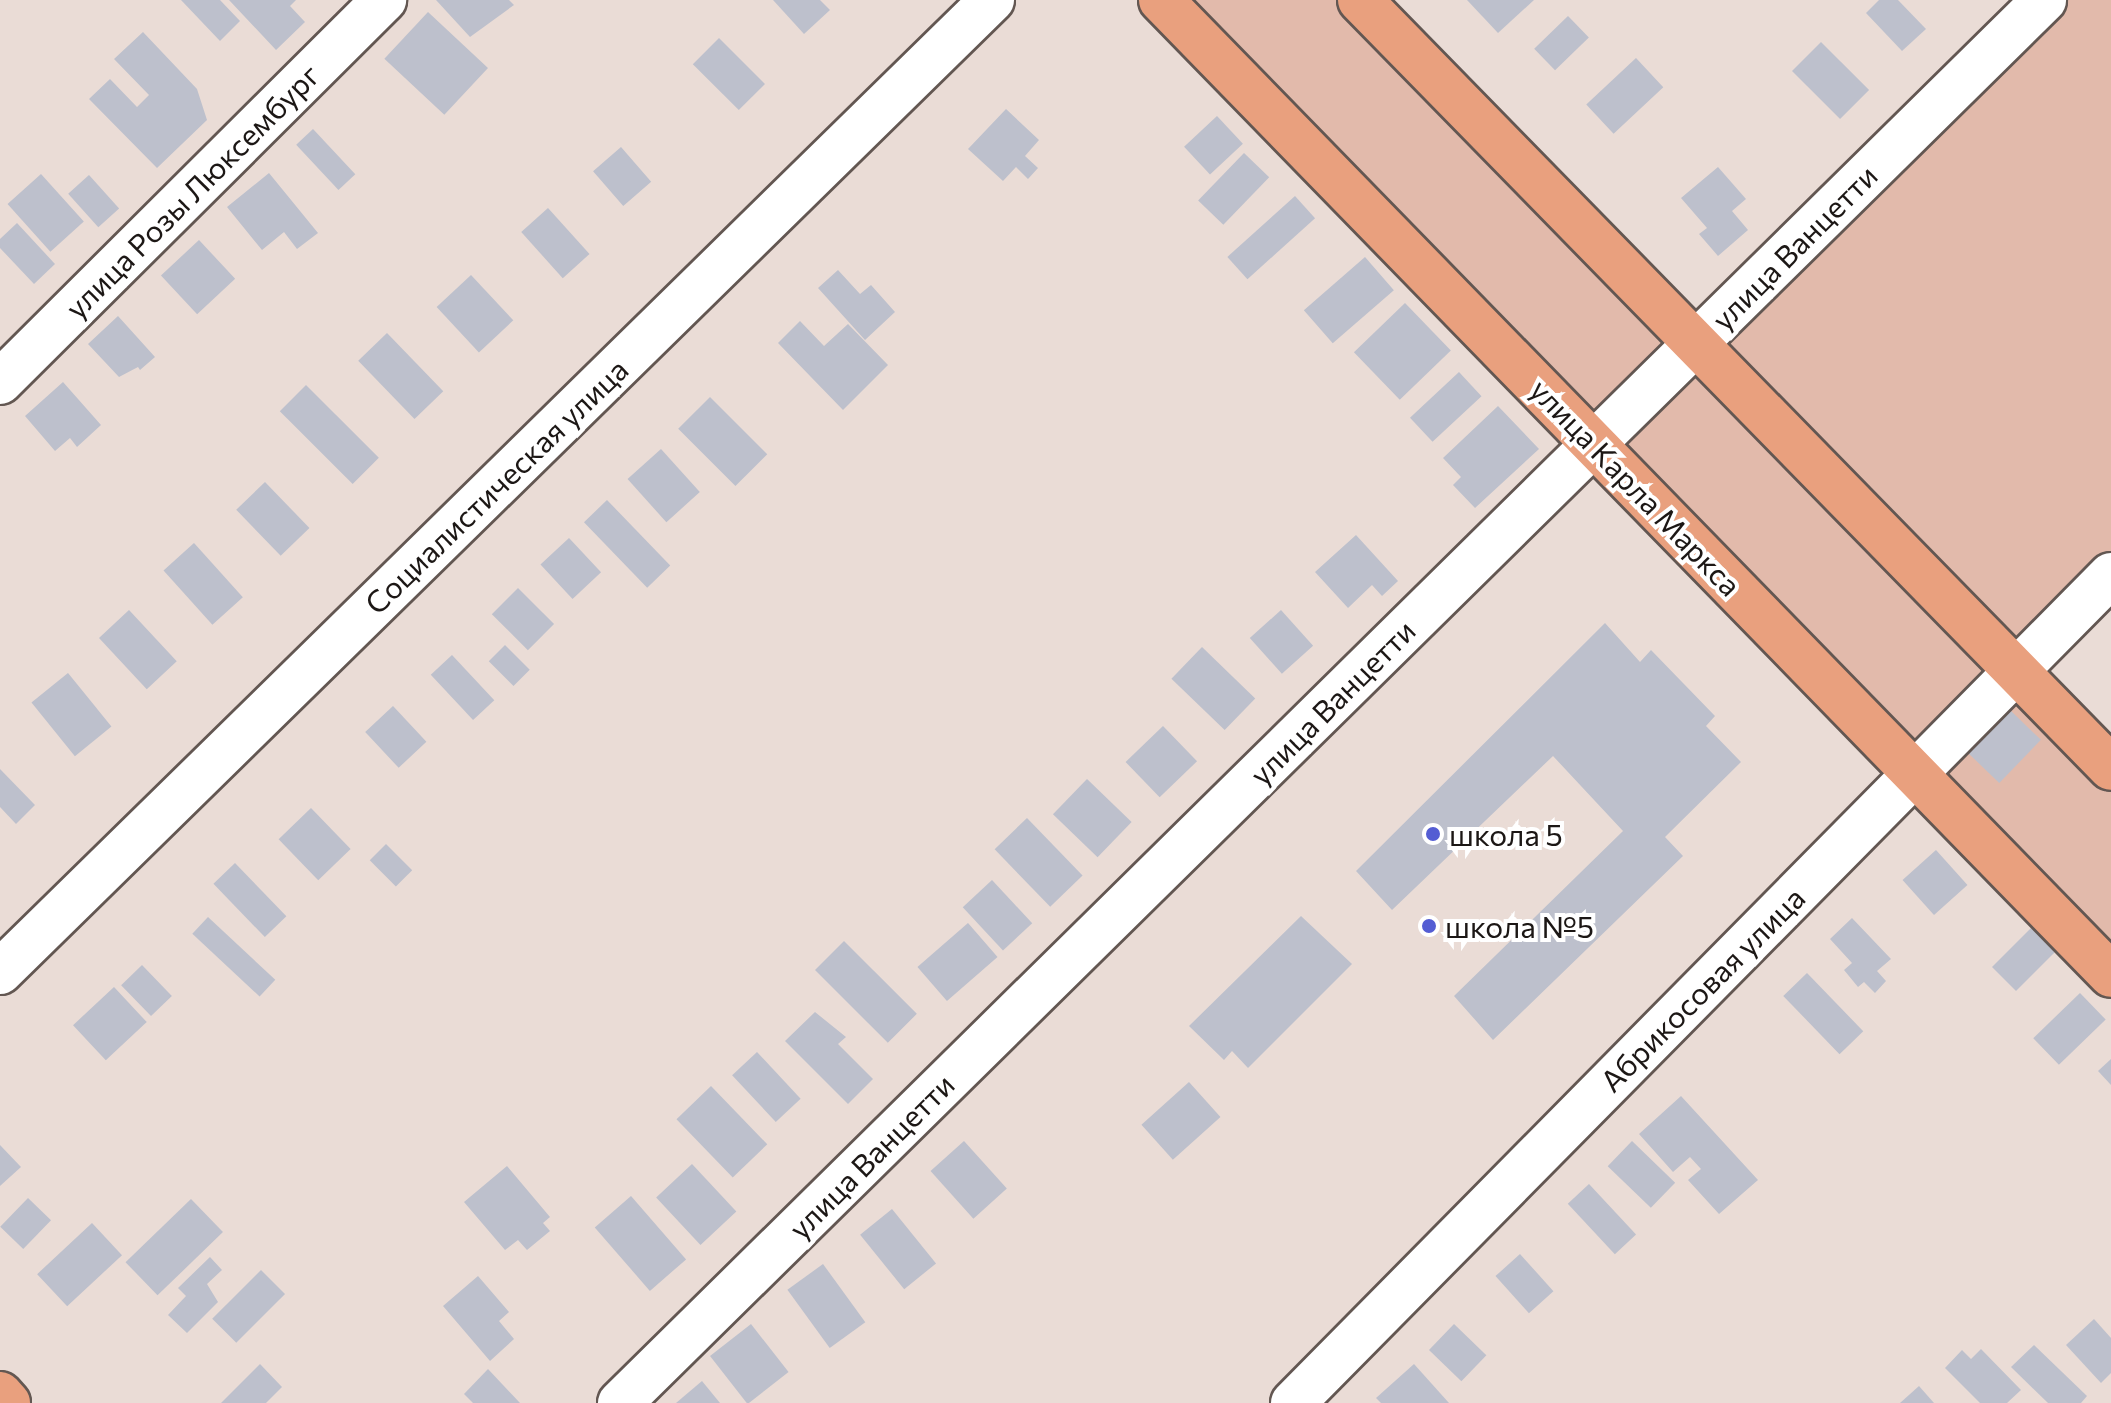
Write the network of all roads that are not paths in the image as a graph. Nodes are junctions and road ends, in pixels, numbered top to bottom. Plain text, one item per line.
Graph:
1 (384, 0) edge
2 (992, 0) edge
3 (1161, 0) edge
4 (1360, 0) edge
5 (2044, 0) edge
6 (1695, 343) junction
7 (0, 382) edge
8 (1594, 444) junction
9 (2111, 575) edge
10 (2016, 671) junction
11 (2111, 768) edge
12 (1915, 774) junction
13 (0, 972) edge
14 (2111, 975) edge
15 (0, 1394) edge
16 (8, 1403) edge
17 (620, 1403) edge
18 (1293, 1403) edge

1 - 7 street, улица Розы Люксембург
2 - 13 street, Социалистическая улица
3 - 8 main road, улица Карла Маркса
4 - 6 main road
5 - 6 street, улица Ванцетти
6 - 8 street, улица Ванцетти
6 - 10 main road
8 - 12 main road, улица Карла Маркса
8 - 17 street, улица Ванцетти
9 - 10 street, Абрикосовая улица
10 - 11 main road
10 - 12 street, Абрикосовая улица
12 - 14 main road, улица Карла Маркса
12 - 18 street, Абрикосовая улица
15 - 16 main road

